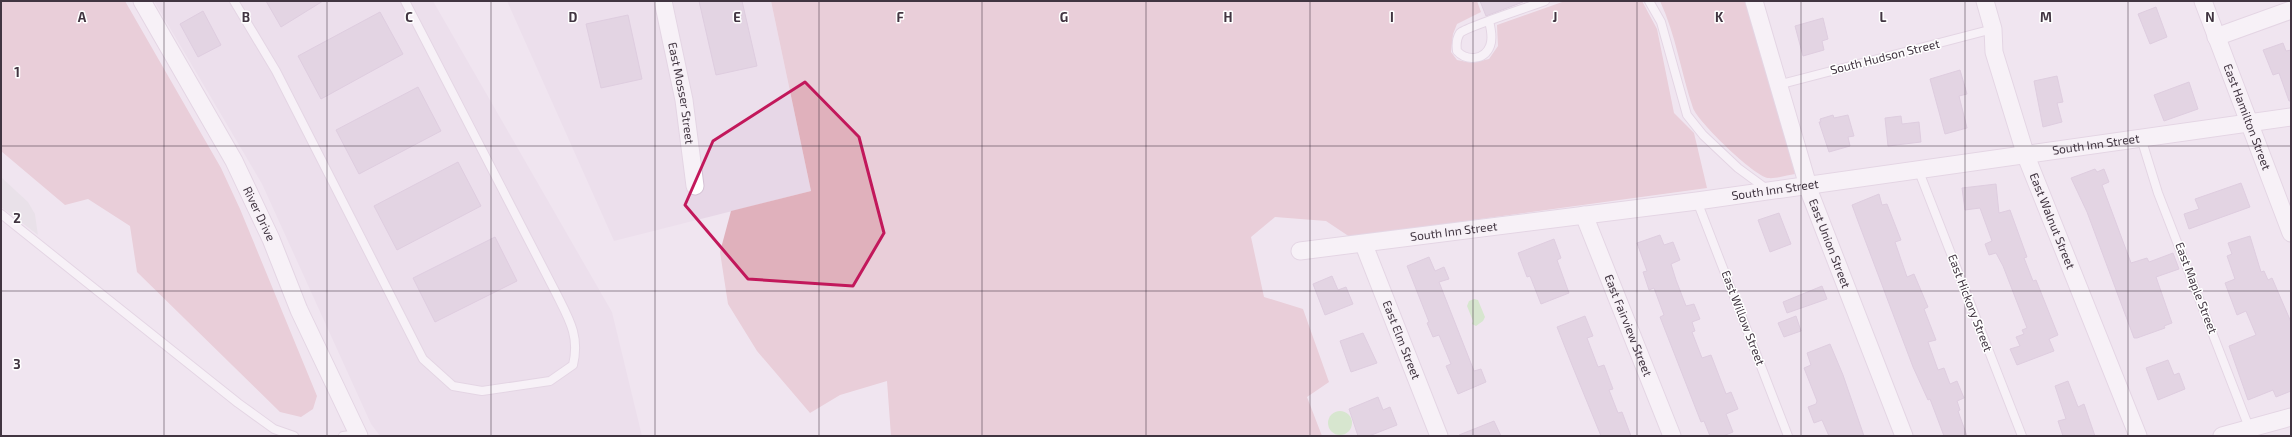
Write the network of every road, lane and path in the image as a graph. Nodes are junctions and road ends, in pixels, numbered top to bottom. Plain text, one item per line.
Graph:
1 (142, 1) edge
2 (234, 1) edge
3 (405, 1) edge
4 (663, 1) edge
5 (1545, 1) edge
6 (1649, 1) edge
7 (1754, 1) edge
8 (1985, 1) edge
9 (2203, 1) edge
10 (2291, 10) edge
11 (1490, 21) junction
12 (1993, 29) junction
13 (2216, 37) junction
14 (1778, 85) junction
15 (2291, 118) edge
16 (2249, 124) junction
17 (2141, 138) junction
18 (2026, 156) junction
19 (1918, 169) junction
20 (1807, 185) junction
21 (696, 186) dead end
22 (1769, 190) junction
23 (1697, 201) junction
24 (1, 214) edge
25 (1584, 215) junction
26 (2291, 233) edge
27 (1364, 245) junction
28 (1300, 251) dead end
29 (2291, 417) edge
30 (2251, 432) edge
31 (353, 435) edge
32 (294, 436) edge
33 (1439, 436) edge
34 (1672, 436) edge
35 (1788, 436) edge
36 (1904, 436) edge
37 (2022, 436) edge
38 (2138, 436) edge
39 (2222, 436) edge

1 - 31 street, River Drive
2 - 3 lane
4 - 21 street, East Mosser Street
5 - 11 lane
6 - 22 lane
7 - 14 street, East Union Street
8 - 12 street, East Walnut Street
9 - 13 street, East Hamilton Street
10 - 13 street
11 - 11 lane
12 - 14 lane, South Hudson Street
12 - 18 street, East Walnut Street
13 - 16 street, East Hamilton Street
14 - 20 street, East Union Street
15 - 16 street, South Inn Street
16 - 17 street, South Inn Street
16 - 26 street, East Hamilton Street
17 - 18 street, South Inn Street
17 - 30 lane, East Maple Street
18 - 19 street, South Inn Street
18 - 38 street, East Walnut Street
19 - 20 street, South Inn Street
19 - 37 lane, East Hickory Street
20 - 22 street, South Inn Street
20 - 36 street, East Union Street
22 - 23 street, South Inn Street
23 - 25 street, South Inn Street
23 - 35 lane, East Willow Street
24 - 32 lane
25 - 27 street, South Inn Street
25 - 34 street, East Fairview Street
27 - 28 street, South Inn Street
27 - 33 street, East Elm Street
29 - 30 street
30 - 39 street

